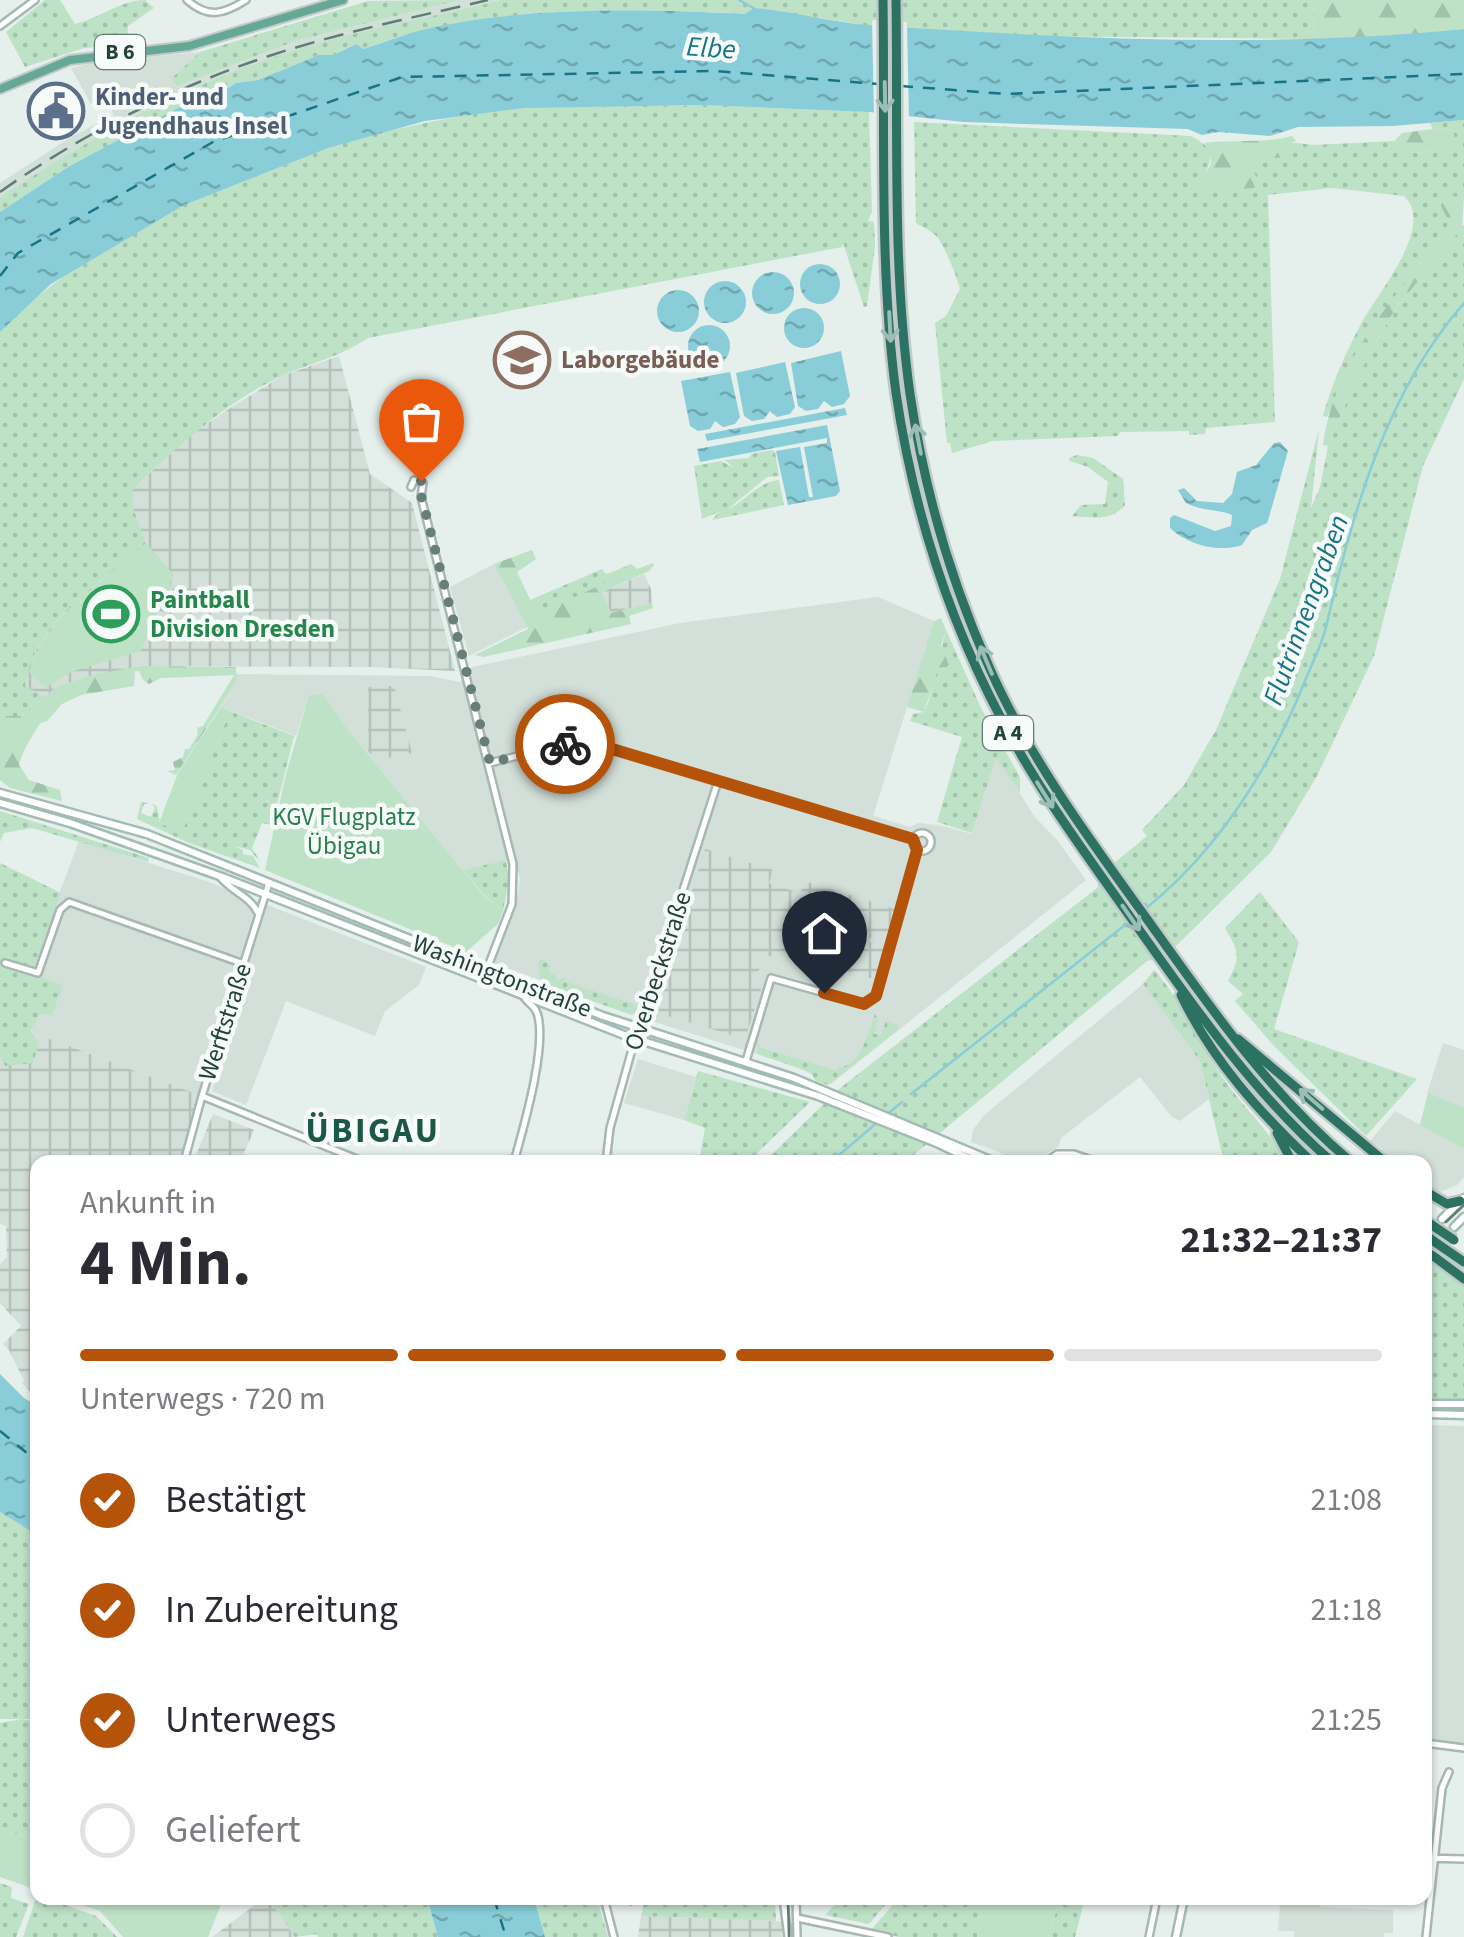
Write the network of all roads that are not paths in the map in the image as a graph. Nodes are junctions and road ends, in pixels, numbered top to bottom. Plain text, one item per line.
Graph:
1 (36, 0) edge
2 (187, 0) edge
3 (246, 0) edge
4 (343, 0) edge
5 (883, 0) edge
6 (896, 0) edge
7 (318, 4) edge
8 (0, 26) edge
9 (0, 89) edge
10 (420, 491) dead end
11 (490, 763) junction
12 (718, 780) junction
13 (4, 794) edge
14 (0, 803) edge
15 (913, 839) junction
16 (917, 850) junction
17 (219, 877) junction
18 (270, 883) junction
19 (266, 894) junction
20 (259, 916) junction
21 (5, 963) dead end
22 (244, 964) junction
23 (487, 970) junction
24 (1171, 974) junction
25 (484, 979) junction
26 (522, 995) junction
27 (548, 1005) junction
28 (538, 1016) junction
29 (639, 1028) junction
30 (1228, 1032) junction
31 (636, 1038) junction
32 (746, 1062) junction
33 (822, 1093) junction
34 (202, 1096) junction
35 (1268, 1118) junction
36 (942, 1142) junction
37 (186, 1155) edge
38 (347, 1155) edge
39 (516, 1155) edge
40 (607, 1155) edge
41 (964, 1155) edge
42 (976, 1155) edge
43 (1056, 1155) edge
44 (1065, 1155) joint
45 (1077, 1155) edge
46 (1288, 1155) edge
47 (1305, 1155) edge
48 (1325, 1155) edge
49 (1343, 1155) edge
50 (1377, 1155) edge
51 (1432, 1195) edge
52 (1462, 1200) edge
53 (1464, 1217) edge
54 (1442, 1219) dead end
55 (1432, 1225) edge
56 (1454, 1227) dead end
57 (1432, 1240) edge
58 (1464, 1247) edge
59 (1432, 1258) edge
60 (1464, 1262) edge
61 (1464, 1279) edge
62 (1432, 1404) edge
63 (1464, 1404) edge
64 (1432, 1414) edge
65 (1464, 1415) edge
66 (1432, 1745) edge
67 (1464, 1748) edge
68 (1449, 1772) dead end
69 (1432, 1859) edge
70 (1435, 1859) junction
71 (1464, 1859) edge
72 (1432, 1885) edge
73 (606, 1905) edge
74 (784, 1905) edge
75 (796, 1905) edge
76 (1156, 1905) edge
77 (1183, 1905) edge
78 (1430, 1905) edge
79 (797, 1918) junction
80 (614, 1937) edge
81 (788, 1937) edge
82 (797, 1937) edge
83 (888, 1937) edge
84 (1149, 1937) edge
85 (1176, 1937) edge
86 (1426, 1937) edge

1 - 8 street
2 - 3 street
4 - 7 main road, B 6
5 -> 24 highway, A 4
30 -> 6 highway, A 4
7 - 9 main road, B 6
10 - 11 street
11 - 12 street
11 - 23 street
12 - 15 street
12 - 29 street, Overbeckstraße
13 - 18 main road, Washingtonstraße
14 - 17 main road, Washingtonstraße
15 - 16 street
15 - 16 street
16 - 32 street
17 - 19 main road, Washingtonstraße
17 - 20 street, Washingtonstraße
18 - 19 street, Werftstraße
18 - 23 main road, Washingtonstraße
19 - 20 street, Werftstraße
19 - 25 main road, Washingtonstraße
20 - 22 street, Werftstraße
21 - 22 street
22 - 34 street, Werftstraße
23 - 25 street
23 - 29 main road, Washingtonstraße
24 - 35 highway
24 - 48 highway, A 4
25 - 26 main road, Washingtonstraße
26 - 27 main road, Washingtonstraße
26 - 28 street
27 - 28 street
27 - 31 main road, Washingtonstraße
28 - 39 street
29 - 31 street, Overbeckstraße
29 - 32 main road, Washingtonstraße
30 - 49 highway, A 4
50 -> 30 highway
31 - 33 main road, Washingtonstraße
31 - 40 street, Overbeckstraße
32 - 33 main road, Washingtonstraße
33 - 36 main road, Washingtonstraße
34 - 37 street, Werftstraße
34 - 38 street
35 - 46 highway
35 - 47 highway
36 - 41 main road, Washingtonstraße
36 - 42 main road, Washingtonstraße
43 - 44 street
44 - 45 street
51 - 52 highway
52 - 54 main road
53 - 56 main road
55 - 58 highway, bridge
57 - 60 highway, bridge
59 - 61 highway
62 - 63 main road
64 - 65 main road
66 - 67 street
68 - 70 street
69 - 70 street
70 - 71 street
70 - 72 street
73 - 80 street
74 - 81 street
75 - 79 street
76 - 84 street
77 - 85 main road
78 - 86 street
79 - 82 street
79 - 83 street

